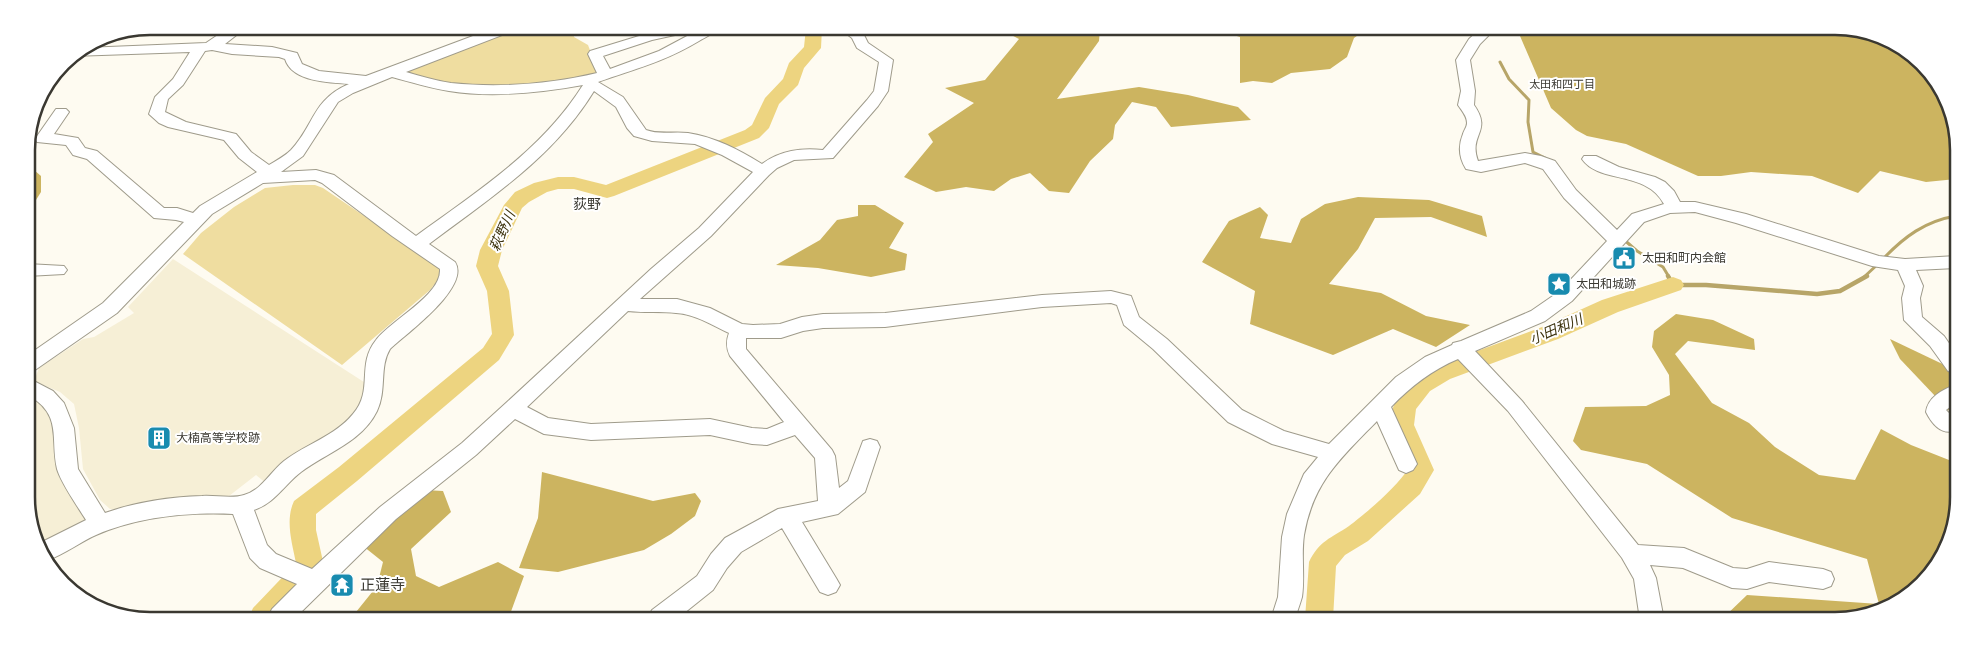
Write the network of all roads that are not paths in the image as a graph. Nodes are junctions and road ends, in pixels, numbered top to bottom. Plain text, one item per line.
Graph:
1 (226, 35) edge
2 (489, 35) edge
3 (657, 35) edge
4 (697, 35) edge
5 (856, 35) edge
6 (1482, 35) edge
7 (206, 47) junction
8 (89, 52) edge
9 (392, 72) junction
10 (596, 79) junction
11 (367, 81) junction
12 (62, 112) dead end
13 (1590, 159) dead end
14 (763, 171) junction
15 (266, 175) junction
16 (1675, 208) junction
17 (195, 220) junction
18 (1617, 240) junction
19 (417, 244) junction
20 (1950, 262) edge
21 (1905, 265) junction
22 (35, 270) edge
23 (58, 270) dead end
24 (625, 304) junction
25 (740, 330) junction
26 (1460, 348) junction
27 (1950, 359) edge
28 (35, 360) edge
29 (35, 390) edge
30 (1950, 396) edge
31 (1380, 405) junction
32 (513, 409) junction
33 (799, 423) junction
34 (1948, 425) dead end
35 (870, 446) dead end
36 (1333, 453) junction
37 (1406, 464) dead end
38 (241, 505) junction
39 (830, 508) junction
40 (786, 515) junction
41 (100, 524) junction
42 (48, 550) edge
43 (1632, 554) junction
44 (1823, 579) dead end
45 (315, 581) junction
46 (828, 586) dead end
47 (285, 612) edge
48 (668, 612) edge
49 (1285, 612) edge
50 (1651, 612) edge

1 - 7 street
2 - 9 street
3 - 10 street
4 - 10 street
5 - 14 street
6 - 18 street
7 - 8 street
7 - 11 street
7 - 15 street
9 - 10 street
9 - 11 street
10 - 14 street
10 - 19 street
11 - 15 street
12 - 17 street
13 - 16 street
14 - 24 street
15 - 17 street
15 - 19 street
16 - 18 street
16 - 21 street
17 - 28 street
18 - 26 street
19 - 38 street
20 - 21 street
21 - 27 street
22 - 23 street
24 - 25 street
24 - 32 street
25 - 33 street
25 - 36 street
26 - 31 street
26 - 43 street
29 - 41 street
30 - 34 street
31 - 36 street
31 - 37 street
32 - 33 street
32 - 45 street
33 - 39 street
35 - 39 street
36 - 49 street
38 - 41 street
38 - 45 street
39 - 40 street
40 - 46 street
40 - 48 street
41 - 42 street
43 - 44 street
43 - 50 street
45 - 47 street

